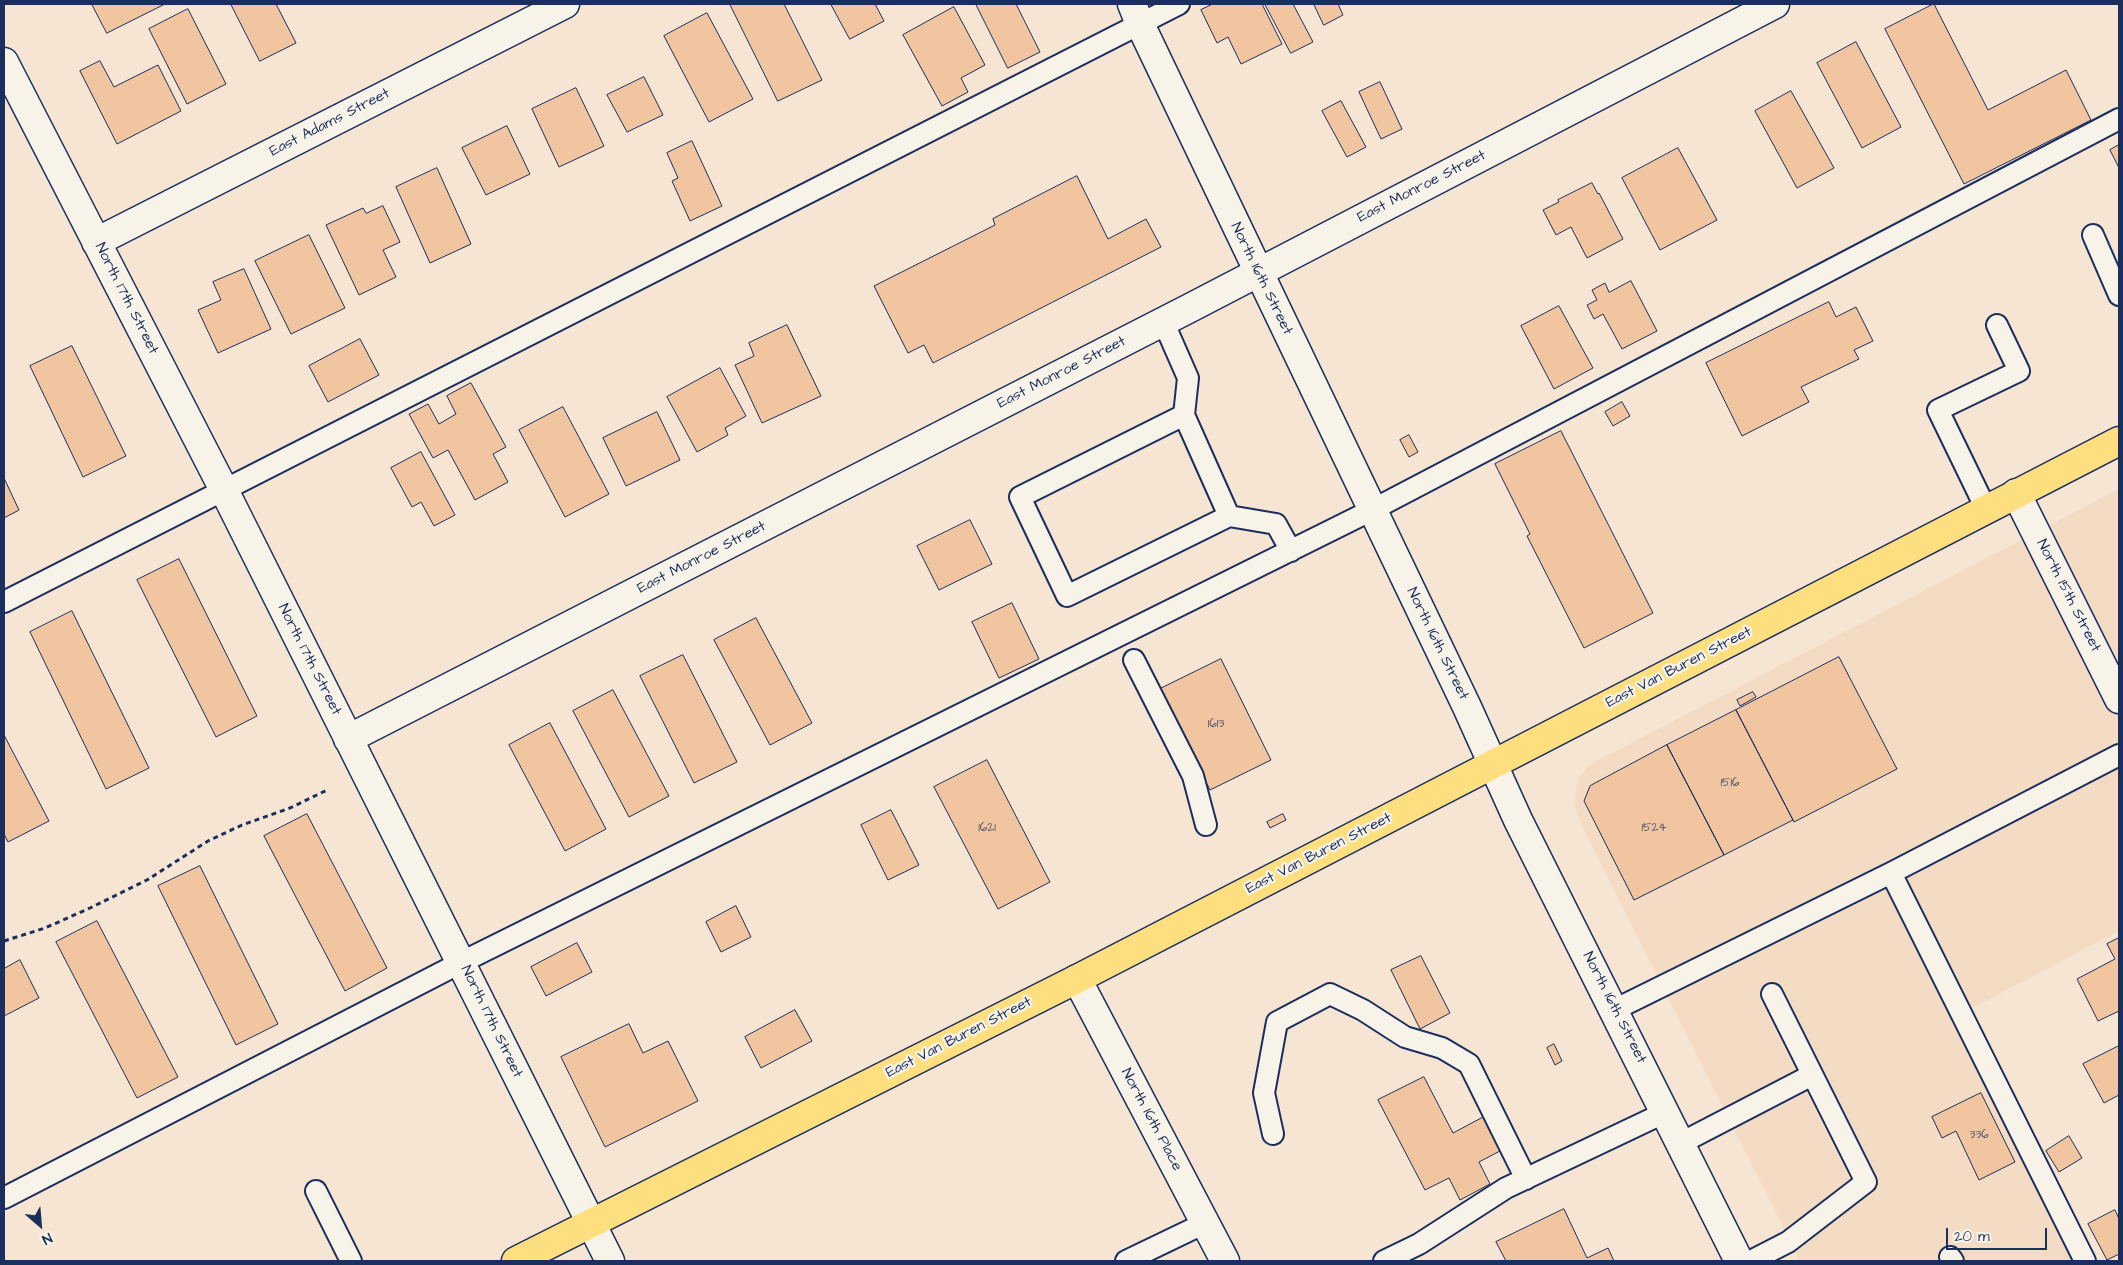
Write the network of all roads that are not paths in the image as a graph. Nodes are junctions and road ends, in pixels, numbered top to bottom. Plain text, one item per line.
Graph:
1 (564, 4) edge
2 (1179, 4) edge
3 (1775, 4) edge
4 (1133, 11) edge
5 (4, 62) edge
6 (2119, 119) edge
7 (2093, 235) dead end
8 (96, 242) junction
9 (1258, 272) junction
10 (2119, 295) edge
11 (1163, 321) junction
12 (1997, 325) dead end
13 (1184, 415) junction
14 (2119, 441) edge
15 (224, 490) junction
16 (2016, 494) junction
17 (1986, 509) junction
18 (1372, 510) junction
19 (1229, 516) junction
20 (1291, 550) junction
21 (4, 602) edge
22 (1134, 660) dead end
23 (2119, 698) edge
24 (348, 739) junction
25 (2119, 756) edge
26 (1492, 764) junction
27 (1206, 825) dead end
28 (1891, 873) junction
29 (462, 962) junction
30 (1077, 978) junction
31 (1772, 994) dead end
32 (1614, 1010) junction
33 (1812, 1075) junction
34 (1666, 1112) junction
35 (1273, 1134) dead end
36 (1681, 1143) junction
37 (1526, 1179) junction
38 (316, 1191) dead end
39 (4, 1198) edge
40 (590, 1223) junction
41 (1205, 1223) junction
42 (351, 1261) edge
43 (516, 1261) edge
44 (610, 1261) edge
45 (1126, 1261) edge
46 (1225, 1261) edge
47 (1384, 1261) edge
48 (1739, 1261) edge
49 (1751, 1261) edge
50 (2084, 1261) edge

1 - 8 street, East Adams Street
2 - 4 lane
3 - 9 street, East Monroe Street
4 - 9 street, North 16th Street
4 - 15 lane
5 - 8 street, North 17th Street
6 - 18 lane
7 - 10 lane
8 - 15 street, North 17th Street
9 - 11 street, East Monroe Street
9 - 18 street, North 16th Street
11 - 13 lane
11 - 24 street, East Monroe Street
12 - 17 lane
13 - 19 lane
13 - 19 lane
14 - 16 main road, East Van Buren Street
15 - 21 lane
15 - 24 street, North 17th Street
16 - 17 main road, East Van Buren Street
16 - 23 street, North 15th Street
17 - 26 main road, East Van Buren Street
18 - 20 lane
18 - 26 street, North 16th Street
19 - 20 lane
20 - 29 lane
22 - 27 lane
24 - 29 street, North 17th Street
25 - 28 lane
26 - 30 main road, East Van Buren Street
26 - 32 street, North 16th Street
28 - 32 lane
28 - 50 lane
29 - 39 lane
29 - 40 street, North 17th Street
30 - 40 main road, East Van Buren Street
30 - 41 street, North 16th Place
31 - 33 lane
32 - 34 street, North 16th Street
33 - 36 lane
33 - 49 lane
34 - 36 street, North 16th Street
34 - 37 lane
35 - 37 lane
36 - 48 street, North 16th Street
37 - 47 lane
38 - 42 lane
40 - 43 main road, East Van Buren Street
40 - 44 street, North 17th Street
41 - 45 lane
41 - 46 street, North 16th Place

